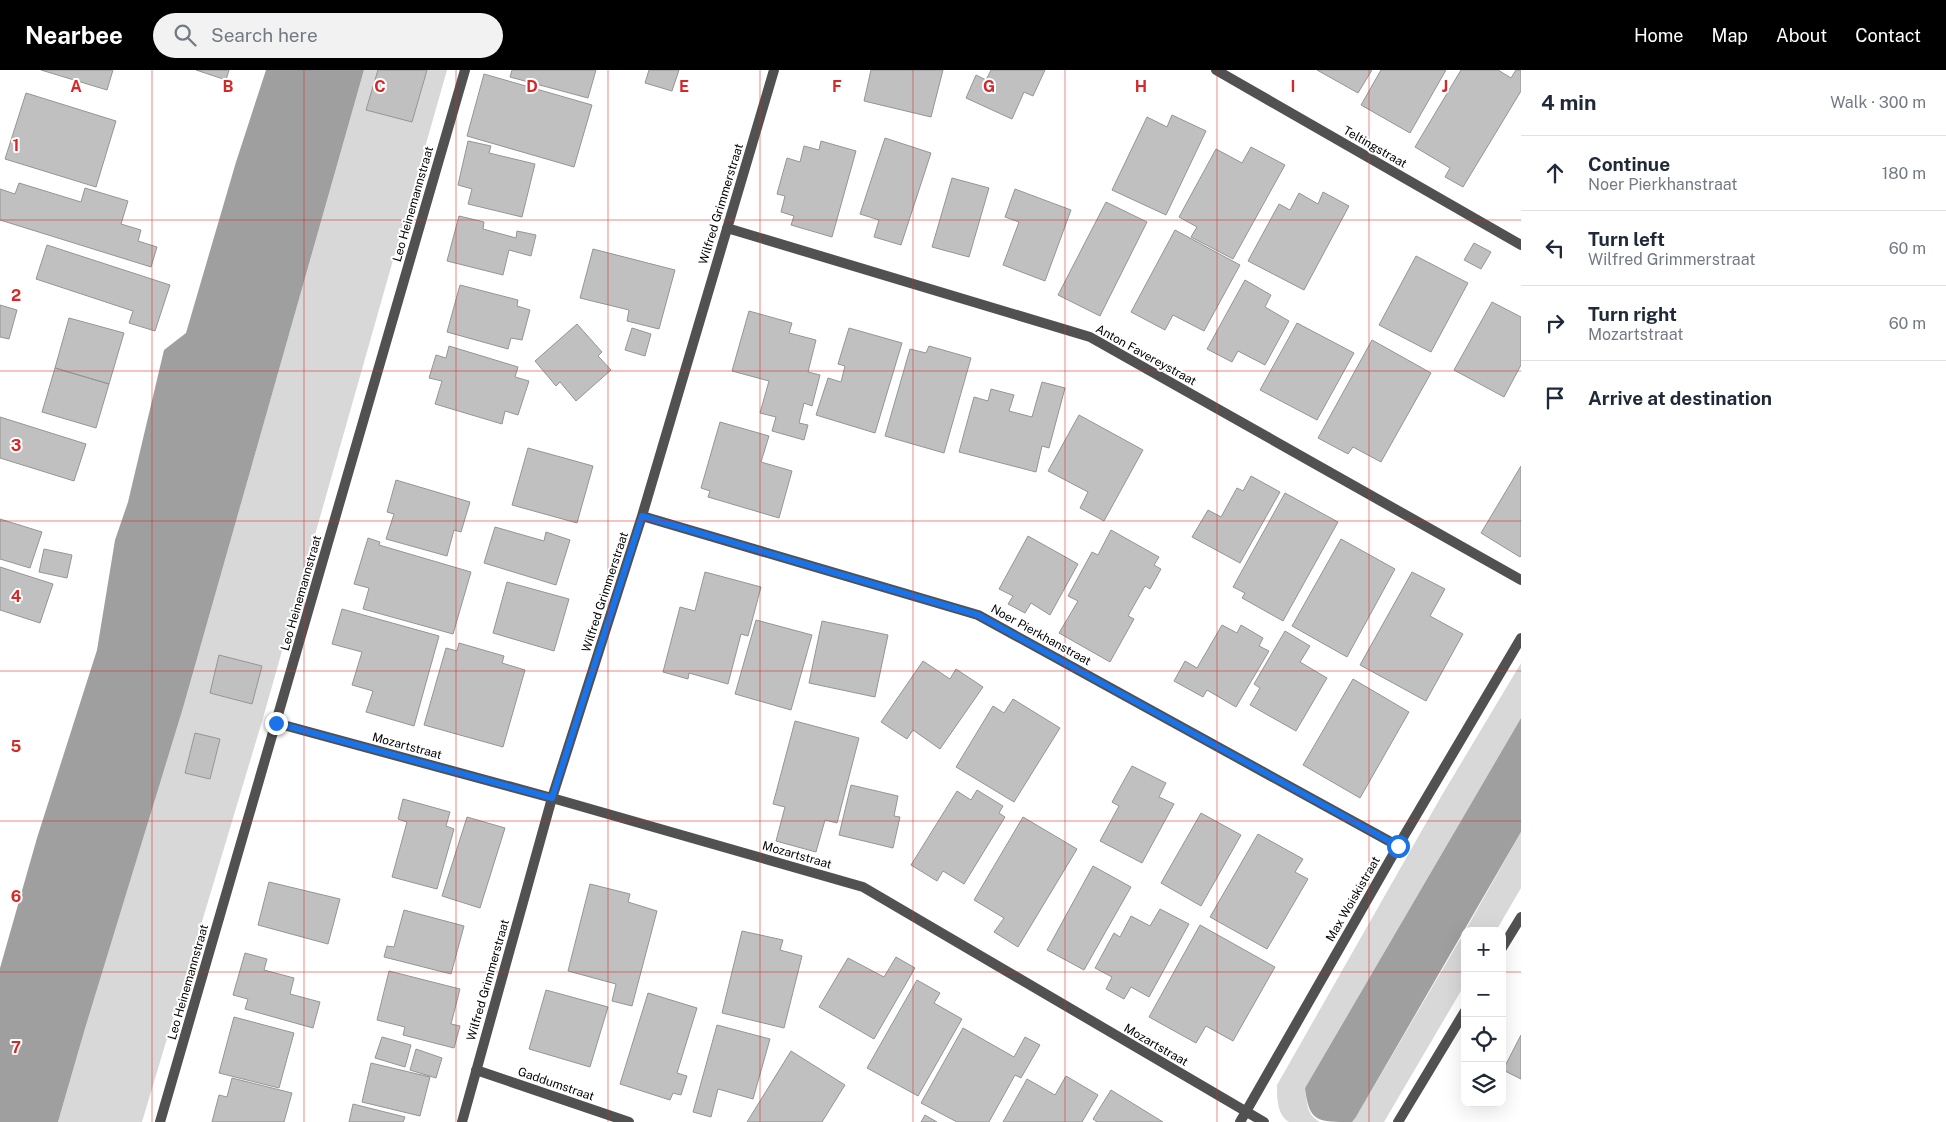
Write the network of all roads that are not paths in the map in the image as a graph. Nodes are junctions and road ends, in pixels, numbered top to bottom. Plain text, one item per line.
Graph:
1 (465, 70) edge
2 (774, 70) edge
3 (1216, 70) edge
4 (726, 228) junction
5 (1521, 245) edge
6 (642, 516) junction
7 (1521, 580) edge
8 (1521, 638) edge
9 (276, 723) junction
10 (552, 798) junction
11 (1398, 846) junction
12 (1521, 917) edge
13 (1518, 928) edge
14 (1506, 943) edge
15 (1461, 1017) edge
16 (476, 1070) junction
17 (1246, 1112) junction
18 (160, 1122) edge
19 (462, 1122) edge
20 (629, 1122) edge
21 (1240, 1122) edge
22 (1264, 1122) edge
23 (1398, 1122) edge

1 - 9 street, Leo Heinemannstraat
2 - 4 street, Wilfred Grimmerstraat
3 - 5 street, Teltingstraat
4 - 6 street, Wilfred Grimmerstraat
4 - 7 street, Anton Favereystraat
6 - 10 street, Wilfred Grimmerstraat
6 - 11 street, Noer Pierkhanstraat
8 - 11 street, Max Woiskistraat
9 - 10 street, Mozartstraat
9 - 18 street, Leo Heinemannstraat
10 - 16 street, Wilfred Grimmerstraat
10 - 17 street, Mozartstraat
11 - 17 street, Max Woiskistraat
12 - 13 street
13 - 14 street
15 - 23 street
16 - 19 street, Wilfred Grimmerstraat
16 - 20 street, Gaddumstraat
17 - 21 street, Max Woiskistraat
17 - 22 street, Mozartstraat

